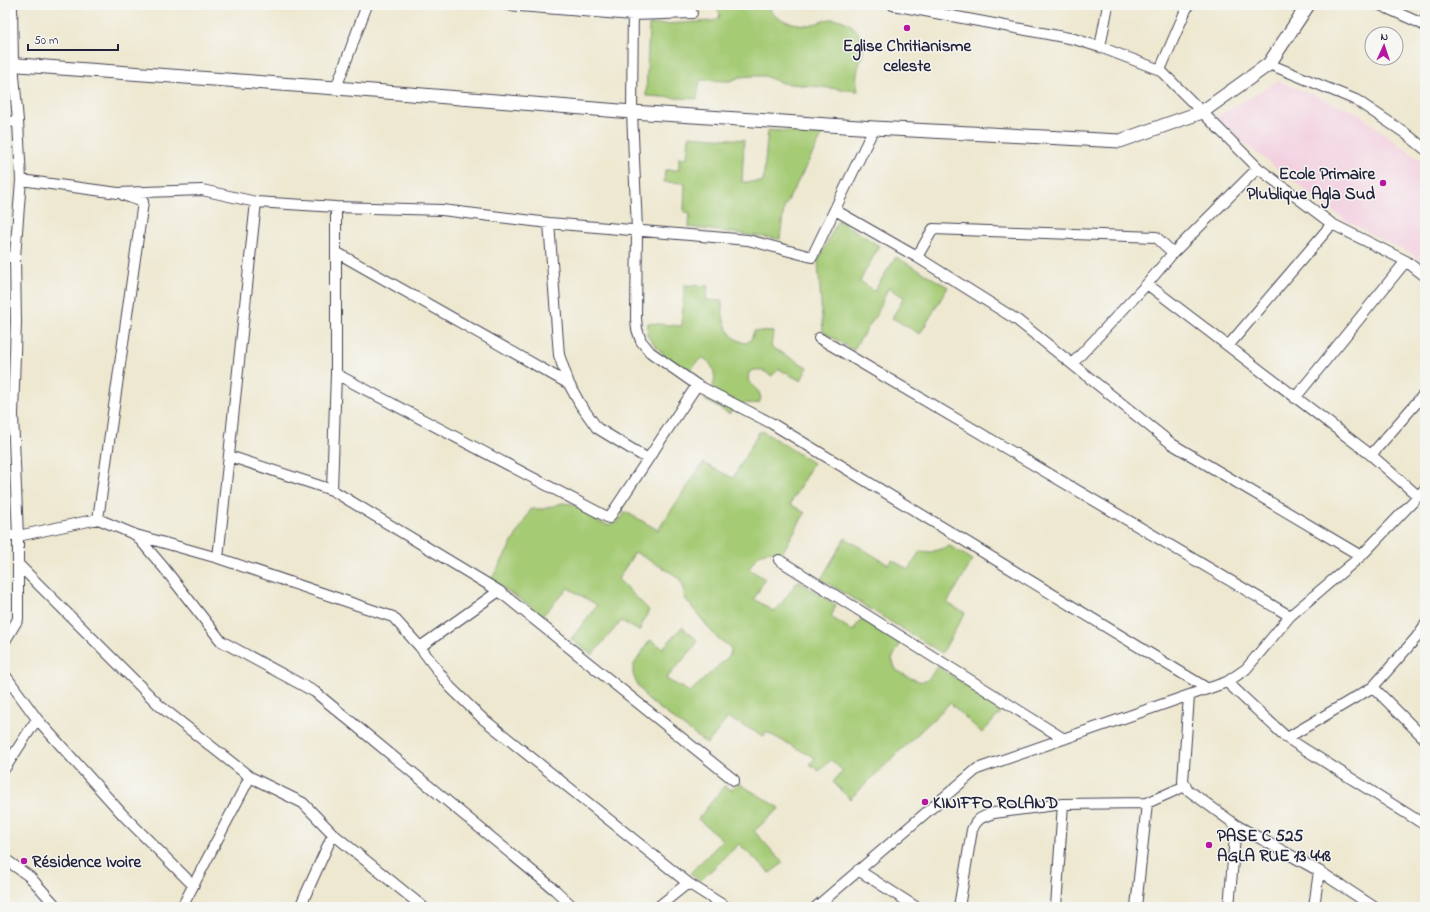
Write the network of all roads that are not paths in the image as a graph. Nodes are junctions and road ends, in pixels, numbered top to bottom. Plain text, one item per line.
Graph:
1 (12, 5) edge
2 (367, 5) edge
3 (507, 5) edge
4 (893, 5) edge
5 (1108, 5) edge
6 (1188, 5) edge
7 (1308, 5) edge
8 (1380, 5) edge
9 (633, 10) edge
10 (692, 13) dead end
11 (1425, 26) edge
12 (1100, 47) junction
13 (9, 64) edge
14 (1269, 64) junction
15 (1160, 70) junction
16 (336, 88) junction
17 (632, 112) junction
18 (1202, 112) junction
19 (18, 121) junction
20 (5, 122) edge
21 (874, 128) junction
22 (1425, 149) edge
23 (1258, 168) junction
24 (21, 180) junction
25 (118, 193) junction
26 (256, 202) junction
27 (336, 207) junction
28 (835, 210) junction
29 (549, 223) junction
30 (1332, 224) junction
31 (637, 230) junction
32 (336, 252) junction
33 (1173, 253) junction
34 (5, 257) edge
35 (16, 257) junction
36 (917, 257) junction
37 (1406, 261) junction
38 (1425, 276) edge
39 (1147, 284) junction
40 (16, 322) junction
41 (5, 323) edge
42 (818, 338) dead end
43 (1228, 346) junction
44 (1072, 364) junction
45 (336, 374) junction
46 (569, 384) junction
47 (697, 385) junction
48 (1425, 393) edge
49 (1295, 398) junction
50 (9, 415) edge
51 (1371, 455) junction
52 (229, 456) junction
53 (648, 459) junction
54 (332, 490) junction
55 (1422, 493) edge
56 (98, 519) junction
57 (136, 535) junction
58 (5, 536) edge
59 (18, 536) junction
60 (1361, 556) junction
61 (218, 558) junction
62 (779, 560) dead end
63 (18, 564) junction
64 (499, 591) junction
65 (1290, 616) junction
66 (1425, 625) edge
67 (1416, 638) junction
68 (5, 641) edge
69 (1425, 644) edge
70 (420, 647) junction
71 (5, 675) edge
72 (1227, 682) junction
73 (1373, 687) junction
74 (1208, 689) junction
75 (1189, 696) junction
76 (37, 719) junction
77 (1064, 738) junction
78 (1287, 738) junction
79 (1425, 739) edge
80 (5, 768) edge
81 (250, 777) junction
82 (734, 780) dead end
83 (1185, 786) junction
84 (1147, 802) junction
85 (1063, 804) junction
86 (1425, 824) edge
87 (1236, 825) junction
88 (333, 834) junction
89 (5, 859) edge
90 (858, 870) junction
91 (1319, 871) junction
92 (688, 883) junction
93 (193, 885) junction
94 (57, 907) edge
95 (182, 907) edge
96 (300, 907) edge
97 (423, 907) edge
98 (573, 907) edge
99 (658, 907) edge
100 (726, 907) edge
101 (816, 907) edge
102 (916, 907) edge
103 (960, 907) edge
104 (1056, 907) edge
105 (1136, 907) edge
106 (1229, 907) edge
107 (1314, 907) edge
108 (1374, 907) edge

1 - 13 street
2 - 16 street
3 - 9 street
4 - 12 street
5 - 12 street
6 - 15 street
7 - 14 street
8 - 11 street
9 - 10 street
9 - 17 street
12 - 15 street
13 - 16 street
13 - 19 street
14 - 18 street
14 - 22 street
15 - 18 street
16 - 17 street
17 - 21 street
17 - 31 street
18 - 21 street
18 - 23 street
19 - 20 street
19 - 24 street
21 - 28 street
23 - 30 street
23 - 33 street
24 - 25 street
24 - 35 street
25 - 26 street
25 - 56 street
26 - 27 street
26 - 52 street
27 - 29 street
27 - 32 street
28 - 31 street
28 - 36 street
29 - 31 street
29 - 46 street
30 - 37 street
30 - 43 street
31 - 47 street
32 - 45 street
32 - 46 street
33 - 36 street
33 - 39 street
34 - 35 street
35 - 40 street
36 - 44 street
37 - 38 street
37 - 49 street
39 - 43 street
39 - 44 street
40 - 41 street
40 - 50 street
42 - 65 street
43 - 49 street
44 - 60 street
45 - 53 street
45 - 54 street
46 - 53 street
47 - 53 street
47 - 74 street
48 - 51 street
49 - 51 street
50 - 59 street
51 - 55 street
52 - 54 street
52 - 61 street
54 - 64 street
55 - 60 street
56 - 57 street
56 - 59 street
57 - 61 street
57 - 98 street
58 - 59 street
59 - 63 street
60 - 65 street
61 - 70 street
62 - 77 street
63 - 68 street
63 - 81 street
64 - 70 street
64 - 82 street
65 - 72 street
66 - 67 street
67 - 69 street
67 - 73 street
70 - 92 street
71 - 76 street
72 - 74 street
72 - 78 street
73 - 78 street
73 - 79 street
74 - 75 street
75 - 77 street
75 - 83 street
76 - 80 street
76 - 93 street
77 - 90 street
78 - 86 street
81 - 88 street
81 - 93 street
83 - 84 street
83 - 87 street
84 - 85 street
84 - 105 street
85 - 103 street
85 - 104 street
87 - 91 street
87 - 106 street
88 - 96 street
88 - 97 street
89 - 94 street
90 - 101 street
90 - 102 street
91 - 107 street
91 - 108 street
92 - 99 street
92 - 100 street
93 - 95 street

